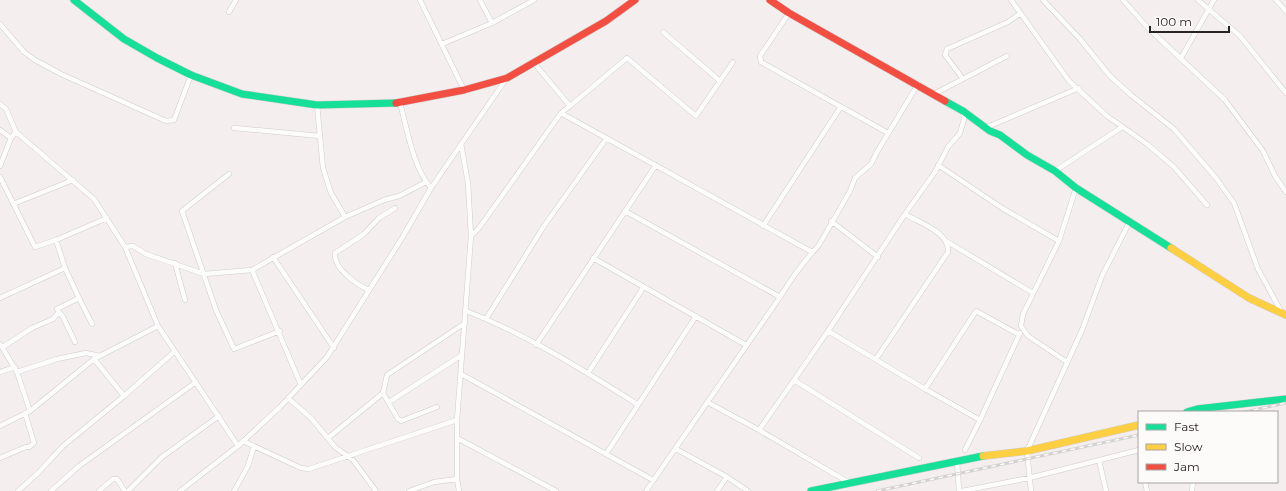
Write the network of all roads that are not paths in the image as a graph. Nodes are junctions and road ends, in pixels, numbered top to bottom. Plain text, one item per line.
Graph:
1 (74, 0) edge
2 (236, 0) edge
3 (420, 0) edge
4 (480, 0) edge
5 (534, 0) edge
6 (635, 0) edge
7 (770, 0) edge
8 (1010, 0) edge
9 (1043, 0) edge
10 (1123, 0) edge
11 (1198, 0) edge
12 (1214, 0) edge
13 (1276, 0) edge
14 (1209, 10) junction
15 (1286, 11) edge
16 (229, 12) dead end
17 (789, 13) junction
18 (1021, 13) junction
19 (492, 23) junction
20 (0, 24) edge
21 (663, 32) dead end
22 (442, 44) junction
23 (1007, 56) dead end
24 (1181, 58) junction
25 (733, 62) dead end
26 (534, 63) junction
27 (191, 75) junction
28 (507, 78) junction
29 (963, 79) junction
30 (720, 81) junction
31 (918, 84) junction
32 (1079, 88) junction
33 (464, 90) junction
34 (1286, 93) edge
35 (934, 94) junction
36 (400, 103) junction
37 (0, 104) edge
38 (317, 105) junction
39 (570, 106) junction
40 (840, 108) junction
41 (963, 111) junction
42 (561, 113) junction
43 (1122, 127) junction
44 (234, 128) dead end
45 (985, 128) junction
46 (0, 130) edge
47 (16, 132) junction
48 (888, 133) junction
49 (320, 136) junction
50 (11, 138) junction
51 (606, 139) junction
52 (461, 144) junction
53 (656, 165) junction
54 (938, 165) junction
55 (0, 166) edge
56 (1055, 171) junction
57 (229, 174) dead end
58 (0, 177) edge
59 (73, 180) junction
60 (426, 182) junction
61 (431, 188) junction
62 (1076, 188) junction
63 (1286, 189) edge
64 (13, 204) junction
65 (1207, 205) dead end
66 (395, 208) dead end
67 (625, 211) junction
68 (905, 214) junction
69 (345, 217) junction
70 (107, 218) junction
71 (831, 221) junction
72 (1130, 221) junction
73 (763, 226) junction
74 (471, 236) junction
75 (56, 240) junction
76 (946, 241) junction
77 (1059, 241) junction
78 (125, 247) junction
79 (812, 252) junction
80 (273, 257) junction
81 (593, 258) junction
82 (878, 258) junction
83 (175, 263) junction
84 (65, 268) junction
85 (252, 270) junction
86 (204, 274) junction
87 (643, 288) junction
88 (369, 290) junction
89 (1033, 294) junction
90 (0, 298) edge
91 (79, 298) junction
92 (780, 298) junction
93 (185, 300) dead end
94 (466, 311) junction
95 (59, 312) junction
96 (1284, 314) edge
97 (696, 316) junction
98 (486, 319) junction
99 (465, 323) junction
100 (92, 324) dead end
101 (158, 326) junction
102 (280, 331) junction
103 (828, 331) junction
104 (1023, 331) junction
105 (1018, 334) junction
106 (75, 342) dead end
107 (536, 344) junction
108 (746, 345) junction
109 (1, 346) edge
110 (334, 348) junction
111 (174, 352) junction
112 (462, 355) junction
113 (100, 356) junction
114 (94, 359) junction
115 (876, 359) junction
116 (1067, 362) junction
117 (15, 367) junction
118 (0, 372) edge
119 (17, 372) junction
120 (588, 373) junction
121 (461, 374) junction
122 (794, 380) junction
123 (196, 382) junction
124 (301, 385) junction
125 (925, 389) junction
126 (383, 393) junction
127 (124, 396) junction
128 (288, 398) junction
129 (1286, 399) edge
130 (388, 402) junction
131 (707, 402) junction
132 (637, 404) junction
133 (437, 406) dead end
134 (1207, 410) edge
135 (1197, 411) edge
136 (28, 412) junction
137 (219, 416) junction
138 (457, 420) junction
139 (980, 420) junction
140 (1138, 425) edge
141 (0, 426) edge
142 (759, 430) junction
143 (328, 438) junction
144 (457, 438) junction
145 (243, 441) junction
146 (238, 446) junction
147 (254, 446) junction
148 (676, 449) junction
149 (965, 450) dead end
150 (1027, 451) junction
151 (1138, 451) edge
152 (606, 454) junction
153 (346, 456) junction
154 (0, 458) edge
155 (919, 458) dead end
156 (957, 460) junction
157 (1099, 460) junction
158 (726, 477) junction
159 (1029, 478) junction
160 (457, 479) junction
161 (653, 480) junction
162 (848, 482) junction
163 (18, 491) edge
164 (51, 491) edge
165 (99, 491) edge
166 (125, 491) edge
167 (128, 491) edge
168 (180, 491) edge
169 (234, 491) edge
170 (376, 491) edge
171 (409, 491) edge
172 (459, 491) edge
173 (556, 491) edge
174 (646, 491) edge
175 (717, 491) edge
176 (748, 491) edge
177 (810, 491) edge
178 (959, 491) edge
179 (962, 491) edge
180 (1031, 491) edge
181 (1106, 491) edge

1 - 27 street
2 - 16 street
3 - 22 street
4 - 19 street
5 - 19 street
6 - 26 street
7 - 17 street
8 - 18 street
9 - 96 street
10 - 24 street
11 - 14 street
12 - 14 street
13 - 15 street
14 - 24 street
14 - 34 street
17 - 31 street
17 - 40 street
18 - 29 street
18 - 32 street
19 - 22 street
20 - 27 street
21 - 30 street
22 - 33 street
23 - 29 street
24 - 63 street
25 - 30 street
26 - 28 street
26 - 39 street
27 - 38 street
28 - 33 street
28 - 52 street
29 - 35 street
30 - 39 street
31 - 35 street
31 - 48 street
32 - 43 street
32 - 45 street
33 - 36 street
35 - 41 street
36 - 38 street
36 - 60 street
37 - 47 street
38 - 49 street
39 - 42 street
40 - 48 street
40 - 73 street
41 - 45 street
41 - 54 street
42 - 51 street
42 - 74 street
43 - 56 street
43 - 65 street
44 - 49 street
45 - 56 street
46 - 50 street
47 - 50 street
47 - 59 street
48 - 71 street
49 - 69 street
50 - 55 street
51 - 53 street
51 - 98 street
52 - 61 street
52 - 74 street
53 - 67 street
53 - 73 street
54 - 68 street
54 - 77 street
56 - 62 street
57 - 86 street
58 - 64 street
59 - 64 street
59 - 70 street
60 - 61 street
60 - 69 street
61 - 88 street
62 - 72 street
62 - 77 street
64 - 75 street
66 - 88 street
67 - 81 street
67 - 92 street
68 - 76 street
68 - 82 street
69 - 80 street
70 - 75 street
70 - 78 street
71 - 79 street
71 - 82 street
72 - 96 street
72 - 116 street
73 - 79 street
74 - 94 street
75 - 84 street
76 - 89 street
76 - 115 street
77 - 89 street
78 - 83 street
78 - 101 street
79 - 92 street
80 - 85 street
80 - 110 street
81 - 87 street
81 - 107 street
82 - 103 street
83 - 86 street
83 - 93 street
84 - 90 street
84 - 91 street
85 - 86 street
85 - 102 street
86 - 102 street
87 - 97 street
87 - 120 street
88 - 110 street
89 - 104 street
91 - 95 street
91 - 100 street
92 - 108 street
94 - 98 street
94 - 99 street
95 - 106 street
95 - 109 street
97 - 108 street
97 - 132 street
98 - 107 street
99 - 112 street
99 - 126 street
101 - 111 street
101 - 113 street
102 - 124 street
103 - 115 street
103 - 122 street
104 - 105 street
104 - 116 street
105 - 125 street
105 - 139 street
107 - 120 street
108 - 131 street
109 - 117 street
110 - 124 street
111 - 123 street
111 - 127 street
112 - 121 street
112 - 130 street
113 - 114 street
113 - 119 street
114 - 127 street
114 - 136 street
115 - 125 street
116 - 150 street
117 - 118 street
117 - 119 street
119 - 136 street
120 - 132 street
121 - 138 street
121 - 152 street
122 - 142 street
122 - 155 street
123 - 137 street
123 - 164 street
124 - 128 street
125 - 139 street
126 - 130 street
126 - 143 street
127 - 163 street
128 - 143 street
128 - 145 street
129 - 134 street
130 - 133 street
131 - 142 street
131 - 148 street
132 - 152 street
134 - 135 street
136 - 141 street
136 - 154 street
137 - 146 street
137 - 167 street
138 - 144 street
138 - 153 street
139 - 149 street
140 - 150 street
142 - 162 street
143 - 153 street
144 - 160 street
144 - 173 street
145 - 146 street
145 - 147 street
146 - 168 street
147 - 153 street
147 - 169 street
148 - 158 street
148 - 161 street
150 - 156 street
150 - 159 street
151 - 157 street
152 - 161 street
153 - 170 street
156 - 162 street
156 - 178 street
157 - 159 street
157 - 181 street
158 - 175 street
158 - 176 street
159 - 179 street
159 - 180 street
160 - 171 street
160 - 172 street
161 - 174 street
162 - 177 street
165 - 166 street

